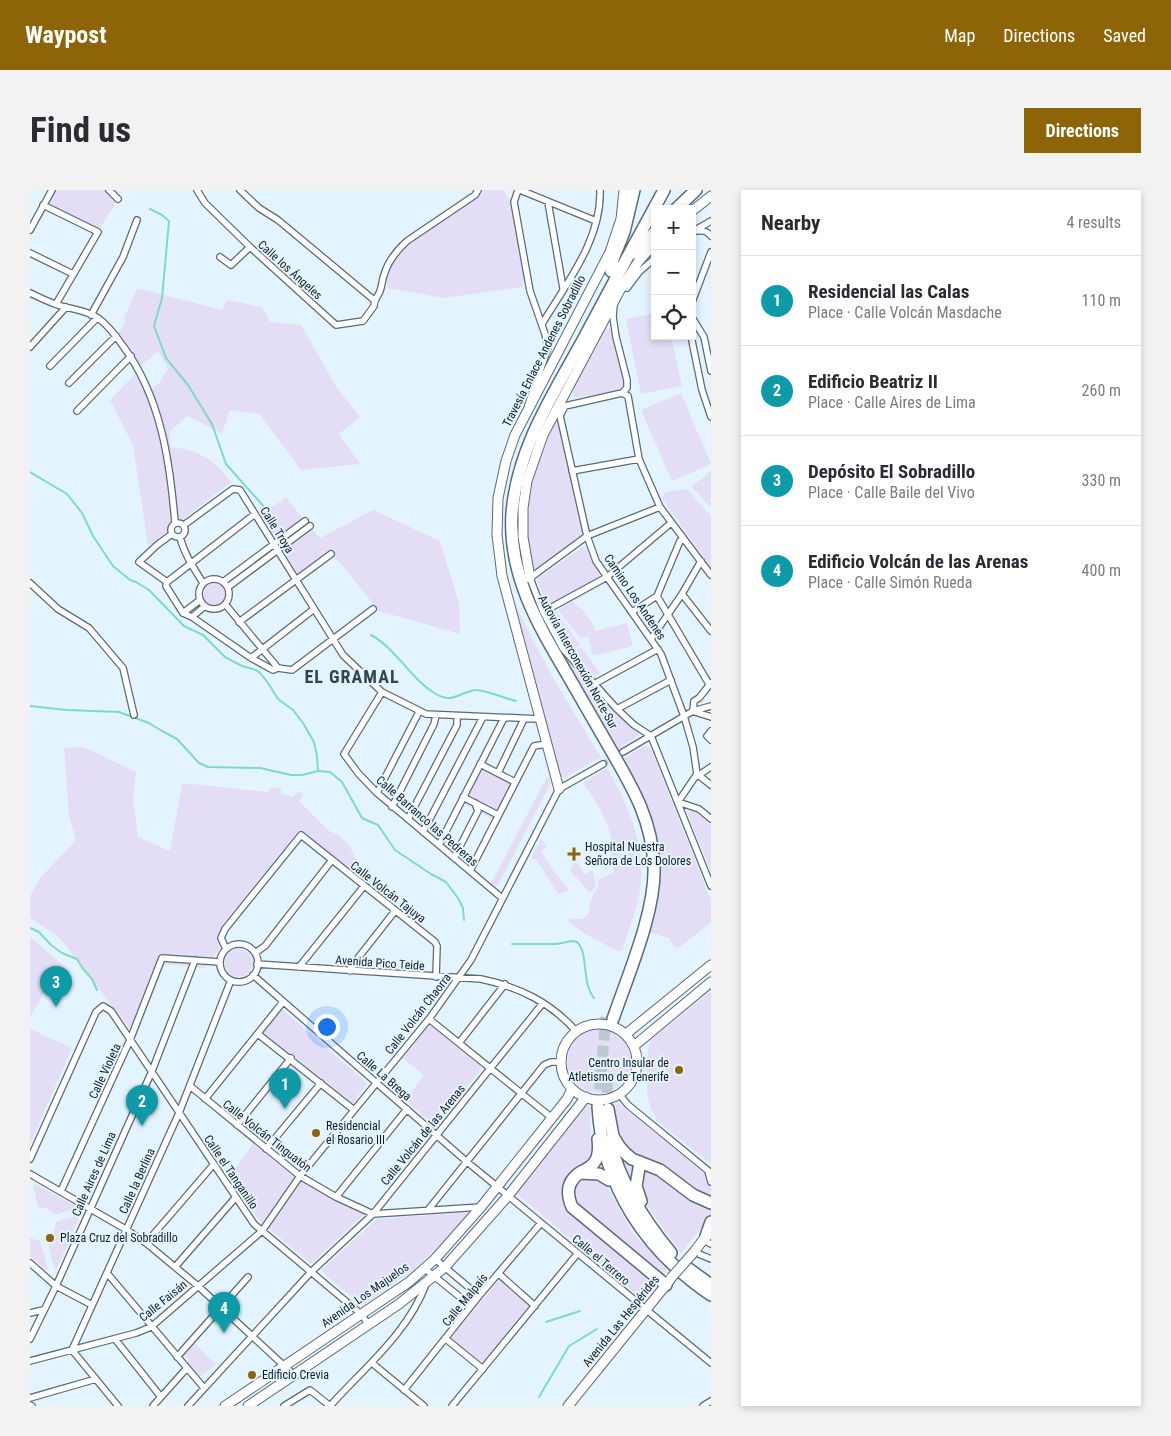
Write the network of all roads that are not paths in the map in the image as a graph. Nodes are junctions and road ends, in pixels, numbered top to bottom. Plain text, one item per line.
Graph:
1 (52, 190) edge
2 (109, 190) edge
3 (197, 190) edge
4 (240, 190) edge
5 (478, 190) edge
6 (519, 190) edge
7 (600, 190) edge
8 (624, 190) edge
9 (634, 190) edge
10 (655, 190) edge
11 (664, 190) edge
12 (696, 190) edge
13 (711, 196) edge
14 (118, 199) dead end
15 (548, 202) junction
16 (43, 205) junction
17 (680, 205) edge
18 (696, 208) edge
19 (137, 220) dead end
20 (596, 221) junction
21 (711, 221) edge
22 (30, 230) edge
23 (696, 230) edge
24 (696, 231) edge
25 (651, 236) edge
26 (711, 236) edge
27 (651, 247) edge
28 (250, 248) junction
29 (711, 252) edge
30 (30, 254) edge
31 (220, 256) dead end
32 (651, 262) edge
33 (74, 274) junction
34 (613, 276) junction
35 (563, 288) junction
36 (30, 293) edge
37 (695, 295) edge
38 (374, 300) junction
39 (615, 300) junction
40 (56, 304) junction
41 (66, 307) junction
42 (91, 315) junction
43 (97, 318) junction
44 (542, 324) junction
45 (696, 325) edge
46 (116, 336) junction
47 (692, 340) edge
48 (30, 347) edge
49 (131, 356) junction
50 (50, 366) dead end
51 (711, 371) edge
52 (69, 383) dead end
53 (622, 393) junction
54 (77, 411) dead end
55 (526, 412) junction
56 (711, 418) edge
57 (639, 459) junction
58 (572, 471) junction
59 (660, 507) junction
60 (255, 514) junction
61 (305, 520) dead end
62 (175, 523) junction
63 (671, 523) junction
64 (184, 525) junction
65 (310, 526) dead end
66 (172, 534) junction
67 (587, 536) junction
68 (180, 537) junction
69 (683, 539) junction
70 (274, 544) junction
71 (278, 551) junction
72 (331, 554) dead end
73 (701, 561) junction
74 (191, 563) junction
75 (711, 575) edge
76 (606, 577) junction
77 (530, 578) junction
78 (296, 580) junction
79 (167, 582) junction
80 (223, 582) junction
81 (30, 583) edge
82 (203, 583) junction
83 (228, 588) junction
84 (682, 594) junction
85 (658, 596) junction
86 (200, 600) junction
87 (225, 604) junction
88 (205, 606) junction
89 (314, 609) junction
90 (373, 609) dead end
91 (544, 612) junction
92 (632, 612) junction
93 (183, 613) junction
94 (668, 616) junction
95 (192, 617) junction
96 (239, 622) junction
97 (711, 631) edge
98 (650, 639) junction
99 (333, 640) junction
100 (262, 649) junction
101 (658, 649) junction
102 (251, 658) junction
103 (278, 668) junction
104 (671, 680) junction
105 (710, 683) edge
106 (594, 684) junction
107 (382, 692) junction
108 (699, 698) junction
109 (679, 700) junction
110 (711, 706) edge
111 (617, 709) junction
112 (693, 711) junction
113 (419, 712) junction
114 (134, 715) dead end
115 (436, 715) junction
116 (457, 716) junction
117 (684, 716) junction
118 (482, 717) junction
119 (710, 717) edge
120 (504, 718) junction
121 (524, 719) junction
122 (540, 720) junction
123 (711, 731) edge
124 (651, 736) junction
125 (711, 740) edge
126 (547, 744) junction
127 (623, 752) tunnel mouth
128 (480, 764) junction
129 (603, 764) tunnel mouth
130 (711, 767) edge
131 (498, 773) junction
132 (698, 775) junction
133 (515, 782) junction
134 (711, 785) edge
135 (558, 789) junction
136 (377, 793) junction
137 (463, 797) junction
138 (678, 802) junction
139 (475, 803) junction
140 (392, 807) junction
141 (498, 815) junction
142 (711, 819) edge
143 (408, 820) junction
144 (423, 832) junction
145 (439, 845) junction
146 (454, 858) junction
147 (332, 860) junction
148 (470, 871) junction
149 (364, 886) junction
150 (711, 886) edge
151 (502, 898) junction
152 (395, 911) junction
153 (226, 948) junction
154 (255, 953) junction
155 (195, 960) junction
156 (220, 962) junction
157 (258, 964) junction
158 (711, 965) edge
159 (299, 967) junction
160 (350, 971) junction
161 (252, 976) junction
162 (436, 977) junction
163 (458, 978) junction
164 (231, 980) junction
165 (711, 982) edge
166 (505, 984) junction
167 (283, 1002) junction
168 (543, 1003) junction
169 (610, 1018) tunnel mouth
170 (428, 1020) junction
171 (576, 1031) junction
172 (258, 1034) junction
173 (626, 1034) junction
174 (130, 1040) junction
175 (459, 1043) junction
176 (634, 1046) junction
177 (291, 1058) junction
178 (561, 1062) junction
179 (490, 1068) junction
180 (152, 1071) junction
181 (376, 1082) junction
182 (321, 1083) junction
183 (190, 1086) junction
184 (572, 1089) junction
185 (522, 1093) junction
186 (618, 1094) junction
187 (586, 1098) junction
188 (205, 1099) junction
189 (604, 1107) junction
190 (407, 1109) junction
191 (354, 1110) junction
192 (179, 1113) junction
193 (552, 1118) junction
194 (237, 1125) junction
195 (600, 1131) junction
196 (436, 1135) junction
197 (599, 1146) junction
198 (266, 1149) junction
199 (30, 1159) edge
200 (466, 1162) junction
201 (640, 1162) junction
202 (214, 1164) junction
203 (709, 1172) edge
204 (30, 1174) edge
205 (579, 1174) junction
206 (300, 1176) junction
207 (637, 1178) junction
208 (609, 1180) junction
209 (673, 1180) junction
210 (711, 1182) edge
211 (687, 1190) junction
212 (61, 1191) junction
213 (502, 1191) junction
214 (711, 1192) edge
215 (236, 1197) junction
216 (336, 1197) junction
217 (711, 1203) edge
218 (481, 1207) junction
219 (90, 1208) junction
220 (428, 1210) junction
221 (628, 1210) junction
222 (711, 1213) edge
223 (373, 1214) junction
224 (711, 1222) edge
225 (542, 1223) junction
226 (127, 1230) junction
227 (652, 1230) junction
228 (262, 1231) junction
229 (708, 1238) edge
230 (146, 1243) junction
231 (694, 1252) junction
232 (578, 1253) junction
233 (435, 1259) junction
234 (711, 1260) edge
235 (30, 1263) edge
236 (175, 1266) junction
237 (445, 1267) junction
238 (424, 1268) junction
239 (311, 1272) junction
240 (107, 1273) junction
241 (499, 1274) junction
242 (248, 1277) dead end
243 (434, 1277) junction
244 (669, 1281) junction
245 (426, 1284) junction
246 (711, 1285) edge
247 (56, 1286) junction
248 (198, 1286) junction
249 (479, 1296) junction
250 (711, 1296) edge
251 (92, 1305) junction
252 (471, 1306) junction
253 (535, 1306) junction
254 (220, 1307) junction
255 (43, 1310) junction
256 (646, 1310) junction
257 (30, 1313) edge
258 (361, 1314) junction
259 (369, 1325) junction
260 (151, 1327) junction
261 (251, 1336) junction
262 (30, 1339) edge
263 (115, 1339) junction
264 (446, 1339) junction
265 (72, 1350) junction
266 (177, 1357) junction
267 (30, 1361) edge
268 (372, 1363) junction
269 (711, 1363) edge
270 (285, 1366) junction
271 (186, 1369) junction
272 (483, 1369) junction
273 (294, 1375) junction
274 (96, 1379) junction
275 (204, 1388) junction
276 (404, 1390) junction
277 (161, 1396) junction
278 (30, 1398) edge
279 (711, 1401) edge
280 (118, 1406) edge
281 (153, 1406) edge
282 (188, 1406) edge
283 (226, 1406) edge
284 (248, 1406) edge
285 (284, 1406) edge
286 (330, 1406) edge
287 (424, 1406) edge
288 (452, 1406) edge
289 (568, 1406) edge
290 (703, 1406) edge

1 - 16 street
2 - 14 street
3 - 28 street, Calle los Ángeles
4 - 38 street
5 - 38 street
6 - 15 street
6 - 44 street
7 - 20 street
8 - 55 street, Travesía Enlace Andenes Sobradillo
9 - 34 highway
10 - 34 highway, Autovía Interconexión Norte-Sur
11 - 34 highway, Autovía Interconexión Norte-Sur
12 - 17 highway
13 - 18 street
15 - 20 street
15 - 35 street
16 - 22 street
16 - 33 street
19 - 42 street
20 - 35 street
21 - 23 street
24 - 26 street
25 - 34 highway
27 - 39 street
28 - 31 street
28 - 38 street, Calle los Ángeles
29 - 37 street
30 - 33 street
32 - 39 street
33 - 40 street
34 - 169 highway, Autovía Interconexión Norte-Sur
35 - 44 street
36 - 40 street
39 - 53 street
39 - 77 street
40 - 41 street
41 - 42 street
41 - 48 street
42 - 43 street
43 - 46 street
43 - 50 street
44 - 55 street
45 - 51 street
46 - 49 street
46 - 52 street
47 - 56 street
49 - 54 street
49 - 62 street
53 - 57 street
53 - 58 street, Camino Los Andenes
55 - 122 street, Travesía Enlace Andenes Sobradillo
57 - 58 street
57 - 59 street
58 - 67 street, Camino Los Andenes
59 - 63 street
59 - 67 street
60 - 64 street, Calle Troya
60 - 70 street, Calle Troya
60 - 74 street
61 - 70 street
62 - 64 street
62 - 66 street
63 - 69 street
63 - 76 street
64 - 68 street
65 - 71 street
66 - 68 street
66 - 79 street
67 - 76 street, Camino Los Andenes
67 - 77 street
68 - 74 street
69 - 73 street
69 - 85 street
70 - 71 street, Calle Troya
70 - 80 street
71 - 78 street, Calle Troya
71 - 83 street
72 - 78 street
73 - 75 street
73 - 84 street
74 - 79 street
74 - 82 street
76 - 91 street
76 - 92 street, Camino Los Andenes
77 - 91 street
78 - 89 street, Calle Troya
78 - 96 street
79 - 93 street
80 - 82 street
80 - 83 street
81 - 114 street
82 - 86 street
83 - 87 street
84 - 94 street
84 - 97 street
85 - 92 street
85 - 94 street
86 - 88 street
86 - 93 street
87 - 88 street
87 - 96 street
88 - 95 street
89 - 99 street, Calle Troya
89 - 100 street
90 - 99 street
91 - 106 street
92 - 98 street, Camino Los Andenes
93 - 95 street
94 - 98 street
94 - 105 street
95 - 102 street
96 - 100 street
98 - 101 street, Camino Los Andenes
99 - 103 street
99 - 107 street, Calle Troya
100 - 102 street
100 - 103 street
101 - 104 street, Camino Los Andenes
101 - 106 street
102 - 103 street
104 - 109 street, Camino Los Andenes
104 - 111 street
105 - 108 street
106 - 111 street
107 - 113 street, Calle Troya
107 - 136 street, Calle Barranco las Pedreras
108 - 110 street
108 - 112 street
109 - 112 street
109 - 117 street, Camino Los Andenes
110 - 112 street
110 - 119 street
111 - 124 street
112 - 117 street
112 - 119 street
113 - 115 street, Calle Troya
113 - 136 street
115 - 116 street, Calle Troya
115 - 140 street
116 - 118 street, Calle Troya
116 - 143 street
117 - 124 street
117 - 132 street, Camino Los Andenes
118 - 120 street, Calle Troya
118 - 144 street
120 - 121 street, Calle Troya
120 - 128 street
121 - 122 street, Calle Troya
121 - 131 street
122 - 126 street, Travesía Enlace Andenes Sobradillo
123 - 125 street
124 - 127 street
124 - 138 street
126 - 133 street
126 - 135 street, Travesía Enlace Andenes Sobradillo
128 - 131 street
128 - 137 street
129 - 135 street
130 - 132 street
131 - 133 street
132 - 134 street
132 - 138 street
133 - 141 street
135 - 151 street, Calle Volcán Chaorra
136 - 140 street, Calle Barranco las Pedreras
137 - 139 street
137 - 145 street
138 - 142 street
138 - 150 street
139 - 141 street
139 - 146 street
140 - 143 street, Calle Barranco las Pedreras
141 - 148 street
143 - 144 street, Calle Barranco las Pedreras
144 - 145 street, Calle Barranco las Pedreras
145 - 146 street, Calle Barranco las Pedreras
146 - 148 street, Calle Barranco las Pedreras
147 - 149 street, Calle Volcán Tajuya
147 - 153 street, Calle Volcán Tajuya
147 - 154 street
148 - 151 street, Calle Barranco las Pedreras
149 - 152 street, Calle Volcán Tajuya
149 - 159 street
151 - 163 street, Calle Volcán Chaorra
152 - 160 street
152 - 162 street, Calle Volcán Tajuya
153 - 154 street
153 - 156 street
154 - 157 street
155 - 156 street
155 - 174 street, Calle Violeta
155 - 180 street, Calle Aires de Lima
156 - 164 street
157 - 159 street, Avenida Pico Teide
157 - 161 street
158 - 173 street
159 - 160 street, Avenida Pico Teide
160 - 162 street, Avenida Pico Teide
161 - 164 street
161 - 167 street, Calle La Brega
162 - 163 street, Avenida Pico Teide
163 - 166 street, Avenida Pico Teide
163 - 170 street, Calle Volcán Chaorra
164 - 183 street, Calle la Berlina
165 - 176 street
166 - 168 street, Avenida Pico Teide
166 - 175 street
167 - 172 street
167 - 181 street, Calle La Brega
168 - 171 street, Avenida Pico Teide
168 - 179 street, Calle Volcán de las Arenas
170 - 175 street
170 - 181 street, Calle Volcán Chaorra
171 - 173 street
171 - 178 street
172 - 177 street
172 - 188 street
173 - 176 street
174 - 180 street, Calle el Tanganillo
174 - 199 street, Calle el Tanganillo
174 - 212 street, Calle Violeta
175 - 179 street
176 - 186 street
177 - 182 street
177 - 194 street
178 - 184 street
178 - 185 street
179 - 185 street
179 - 196 street, Calle Volcán de las Arenas
180 - 192 street, Calle el Tanganillo
180 - 219 street, Calle Aires de Lima
181 - 190 street, Calle La Brega
181 - 191 street, Calle Volcán Chaorra
182 - 191 street
182 - 198 street
183 - 188 street, Calle Volcán Tinguatón
183 - 192 street, Calle la Berlina
184 - 187 street
184 - 193 street, Avenida Los Majuelos
185 - 193 street
185 - 200 street
186 - 187 street
186 - 203 street
187 - 213 street, Avenida Los Majuelos
188 - 194 street, Calle Volcán Tinguatón
189 - 195 highway
189 - 201 highway
189 - 227 highway
190 - 196 street, Calle La Brega
190 - 216 street
191 - 206 street, Calle Volcán Chaorra
192 - 202 street, Calle el Tanganillo
192 - 226 street, Calle la Berlina
193 - 213 street, Avenida Los Majuelos
194 - 198 street, Calle Volcán Tinguatón
195 - 197 highway
195 - 221 highway
196 - 200 street, Calle La Brega
196 - 223 street, Calle Volcán de las Arenas
197 - 205 highway
197 - 208 highway
198 - 206 street, Calle Volcán Tinguatón
200 - 213 street, Calle La Brega
200 - 220 street
201 - 207 highway
201 - 209 highway
202 - 215 street, Calle el Tanganillo
202 - 230 street
203 - 210 street
204 - 212 street
205 - 208 highway
205 - 244 highway
206 - 216 street, Calle Volcán Tinguatón
206 - 228 street, Calle Volcán Chaorra
207 - 209 highway
207 - 227 highway
208 - 221 highway
209 - 211 highway
211 - 214 highway
211 - 217 highway
211 - 222 highway
212 - 219 street
213 - 218 street, Avenida Los Majuelos
213 - 225 street, Calle el Terrero
213 - 237 street, Avenida Los Majuelos
215 - 228 street, Calle el Tanganillo
215 - 236 street
216 - 223 street, Calle Volcán Tinguatón
218 - 220 street, Calle Volcán Tinguatón
218 - 233 street, Avenida Los Majuelos
219 - 226 street
219 - 247 street, Calle Aires de Lima
220 - 223 street, Calle Volcán Tinguatón
221 - 250 highway
223 - 239 street, Calle Volcán de las Arenas
224 - 229 highway
225 - 232 street, Calle el Terrero
225 - 241 street, Calle Malpaís
226 - 230 street
226 - 240 street, Calle la Berlina
227 - 246 highway
228 - 239 street, Calle el Tanganillo
228 - 248 street, Calle Faisán
229 - 231 street, Avenida Las Hespérides
230 - 236 street
231 - 234 street
231 - 244 street, Avenida Las Hespérides, bridge
232 - 253 street
232 - 256 street, Calle el Terrero
233 - 237 street
233 - 238 street, Avenida Los Majuelos
235 - 247 street
236 - 248 street
237 - 243 street, Avenida Los Majuelos
237 - 249 street
238 - 243 street
238 - 258 street, Avenida Los Majuelos
239 - 258 street, Calle el Tanganillo
239 - 261 street, Calle Volcán de las Arenas
240 - 251 street, Calle la Berlina
240 - 260 street
241 - 249 street, Calle Malpaís
241 - 253 street
242 - 254 street
243 - 245 street, Avenida Los Majuelos
243 - 252 street
244 - 256 street, Avenida Las Hespérides
245 - 259 street, Avenida Los Majuelos
245 - 268 street
247 - 251 street
247 - 255 street, Calle Aires de Lima
248 - 254 street
248 - 260 street, Calle Faisán
249 - 252 street, Calle Malpaís
251 - 265 street, Calle la Berlina
252 - 264 street, Calle Malpaís
253 - 272 street
254 - 261 street
254 - 266 street
255 - 257 street
255 - 262 street, Calle Aires de Lima
256 - 269 street, Calle el Terrero
256 - 289 street, Avenida Las Hespérides
258 - 259 street, Calle el Tanganillo
258 - 270 street, Avenida Los Majuelos
259 - 273 street, Avenida Los Majuelos
260 - 263 street, Calle Faisán
260 - 266 street
261 - 270 street
261 - 275 street, Calle Volcán de las Arenas
263 - 265 street, Calle Faisán
263 - 277 street
264 - 272 street
264 - 276 street, Calle Malpaís
265 - 267 street, Calle Faisán
265 - 274 street
266 - 271 street
268 - 276 street
268 - 286 street
270 - 273 street
270 - 283 street, Avenida Los Majuelos
271 - 275 street
271 - 277 street
272 - 288 street
273 - 284 street, Avenida Los Majuelos
274 - 278 street
274 - 280 street
275 - 282 street, Calle Volcán de las Arenas
276 - 287 street
277 - 281 street
279 - 290 street
285 - 286 street

